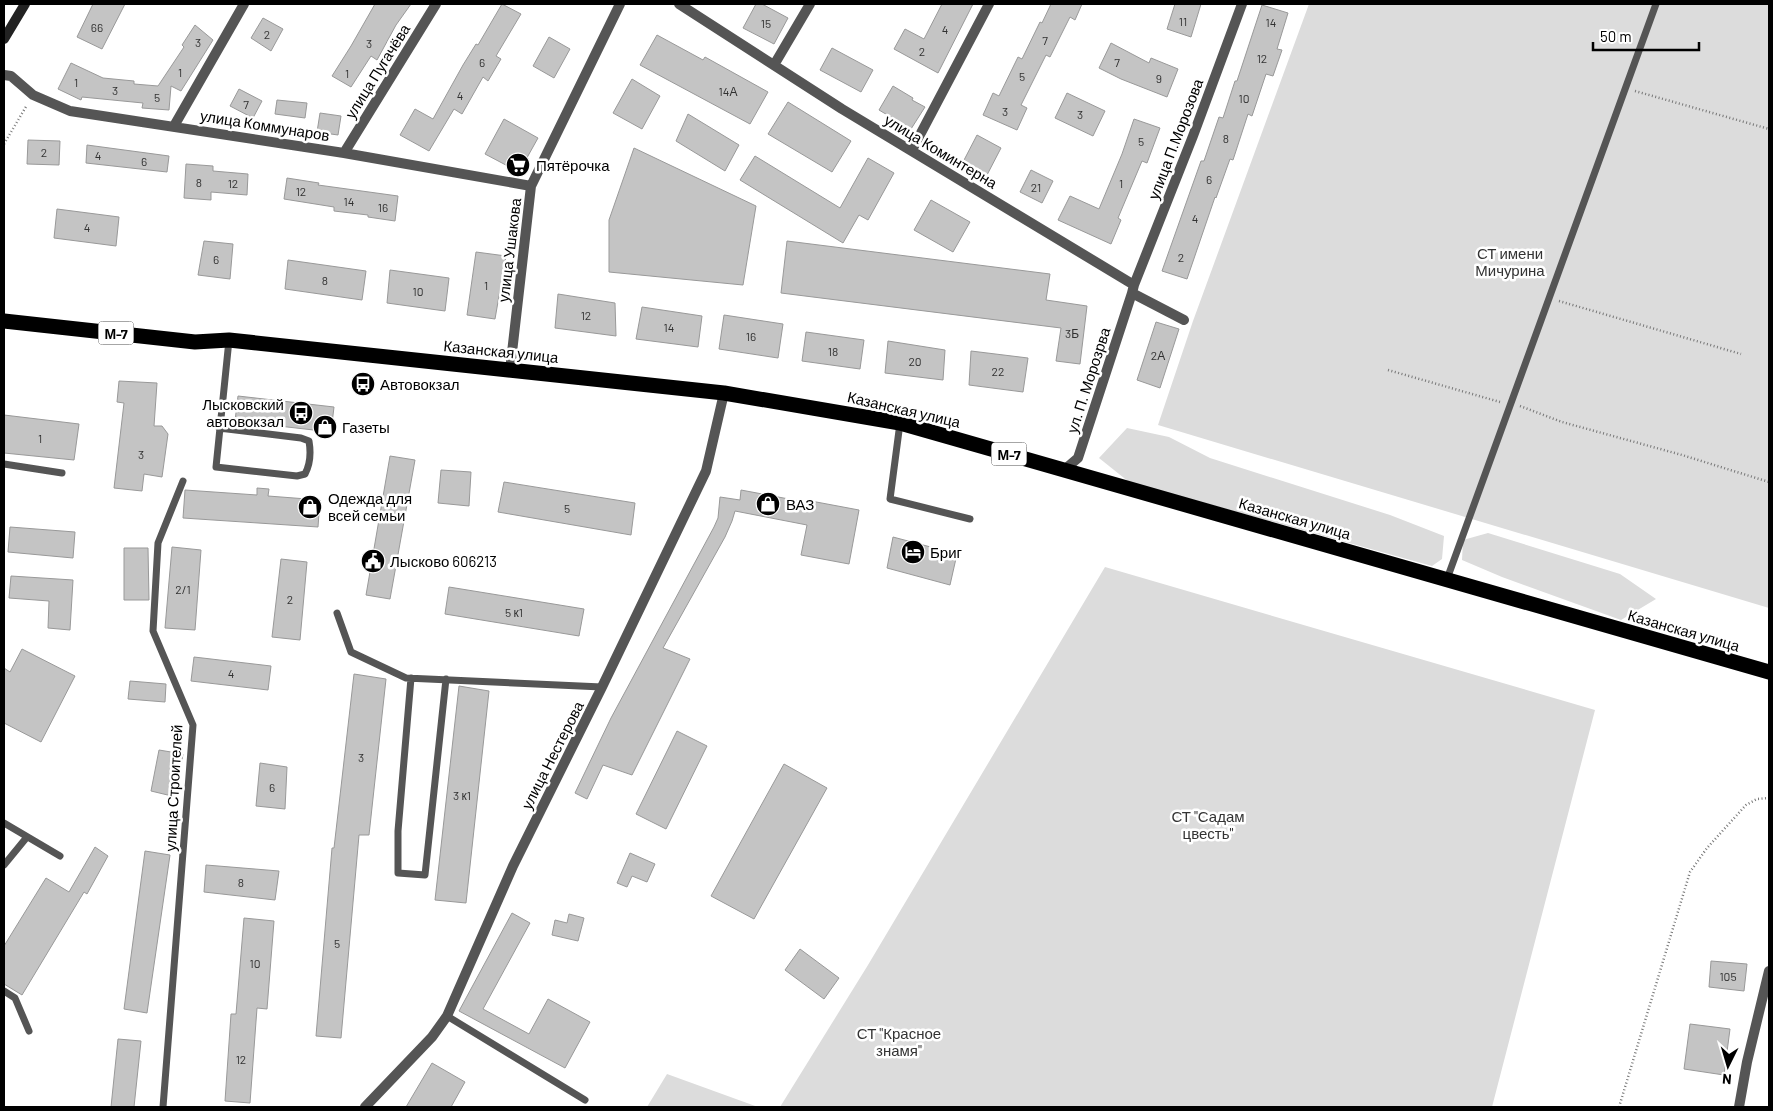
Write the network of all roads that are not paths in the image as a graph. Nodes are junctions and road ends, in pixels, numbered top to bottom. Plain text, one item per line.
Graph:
1 (25, 4) edge
2 (244, 4) edge
3 (436, 4) edge
4 (620, 4) edge
5 (679, 4) edge
6 (810, 4) edge
7 (989, 4) edge
8 (1242, 4) edge
9 (1656, 4) edge
10 (4, 39) edge
11 (774, 65) junction
12 (4, 75) edge
13 (174, 126) junction
14 (912, 150) junction
15 (344, 153) junction
16 (531, 186) junction
17 (1133, 289) junction
18 (1184, 320) dead end
19 (4, 321) edge
20 (229, 340) junction
21 (510, 370) junction
22 (724, 393) junction
23 (900, 423) junction
24 (220, 428) junction
25 (4, 464) edge
26 (1064, 470) junction
27 (62, 473) dead end
28 (182, 481) dead end
29 (970, 518) dead end
30 (1447, 580) junction
31 (337, 613) dead end
32 (1769, 672) edge
33 (411, 678) junction
34 (446, 679) junction
35 (602, 687) junction
36 (4, 823) edge
37 (27, 836) junction
38 (60, 856) dead end
39 (4, 866) edge
40 (1769, 971) edge
41 (4, 992) edge
42 (448, 1016) junction
43 (29, 1031) dead end
44 (585, 1100) dead end
45 (163, 1107) edge
46 (365, 1107) edge
47 (1739, 1107) edge

1 - 10 main road
2 - 13 street
3 - 15 street, улица Пугачёва
4 - 16 street, улица Ушакова
5 - 11 street, улица Коминтерна
6 - 11 street
7 - 14 street
8 - 17 street, улица П.Морозова
9 - 30 lane
11 - 14 street, улица Коминтерна
12 - 13 street, улица Коммунаров
13 - 15 street, улица Коммунаров
14 - 17 street, улица Коминтерна
15 - 16 street, улица Коммунаров
16 - 21 street, улица Ушакова
17 - 18 street, улица Коминтерна
17 - 26 street, ул. П. Морозрва
19 - 20 highway, Казанская улица / М-7
20 - 21 highway, Казанская улица / М-7
20 - 24 lane
21 - 22 highway, Казанская улица / М-7
22 - 23 highway, Казанская улица / М-7
22 - 35 street, улица Нестерова
23 - 26 highway, Казанская улица / М-7
23 - 29 lane
24 - 24 lane
25 - 27 lane
26 - 30 highway, Казанская улица / М-7
28 - 45 lane, улица Строителей
30 - 32 highway, Казанская улица / М-7
31 - 33 lane
33 - 34 lane
33 - 34 lane
34 - 35 lane
35 - 42 street, улица Нестерова
36 - 37 lane
37 - 38 lane
37 - 39 lane
40 - 47 street
41 - 43 lane
42 - 44 lane
42 - 46 street, улица Нестерова

